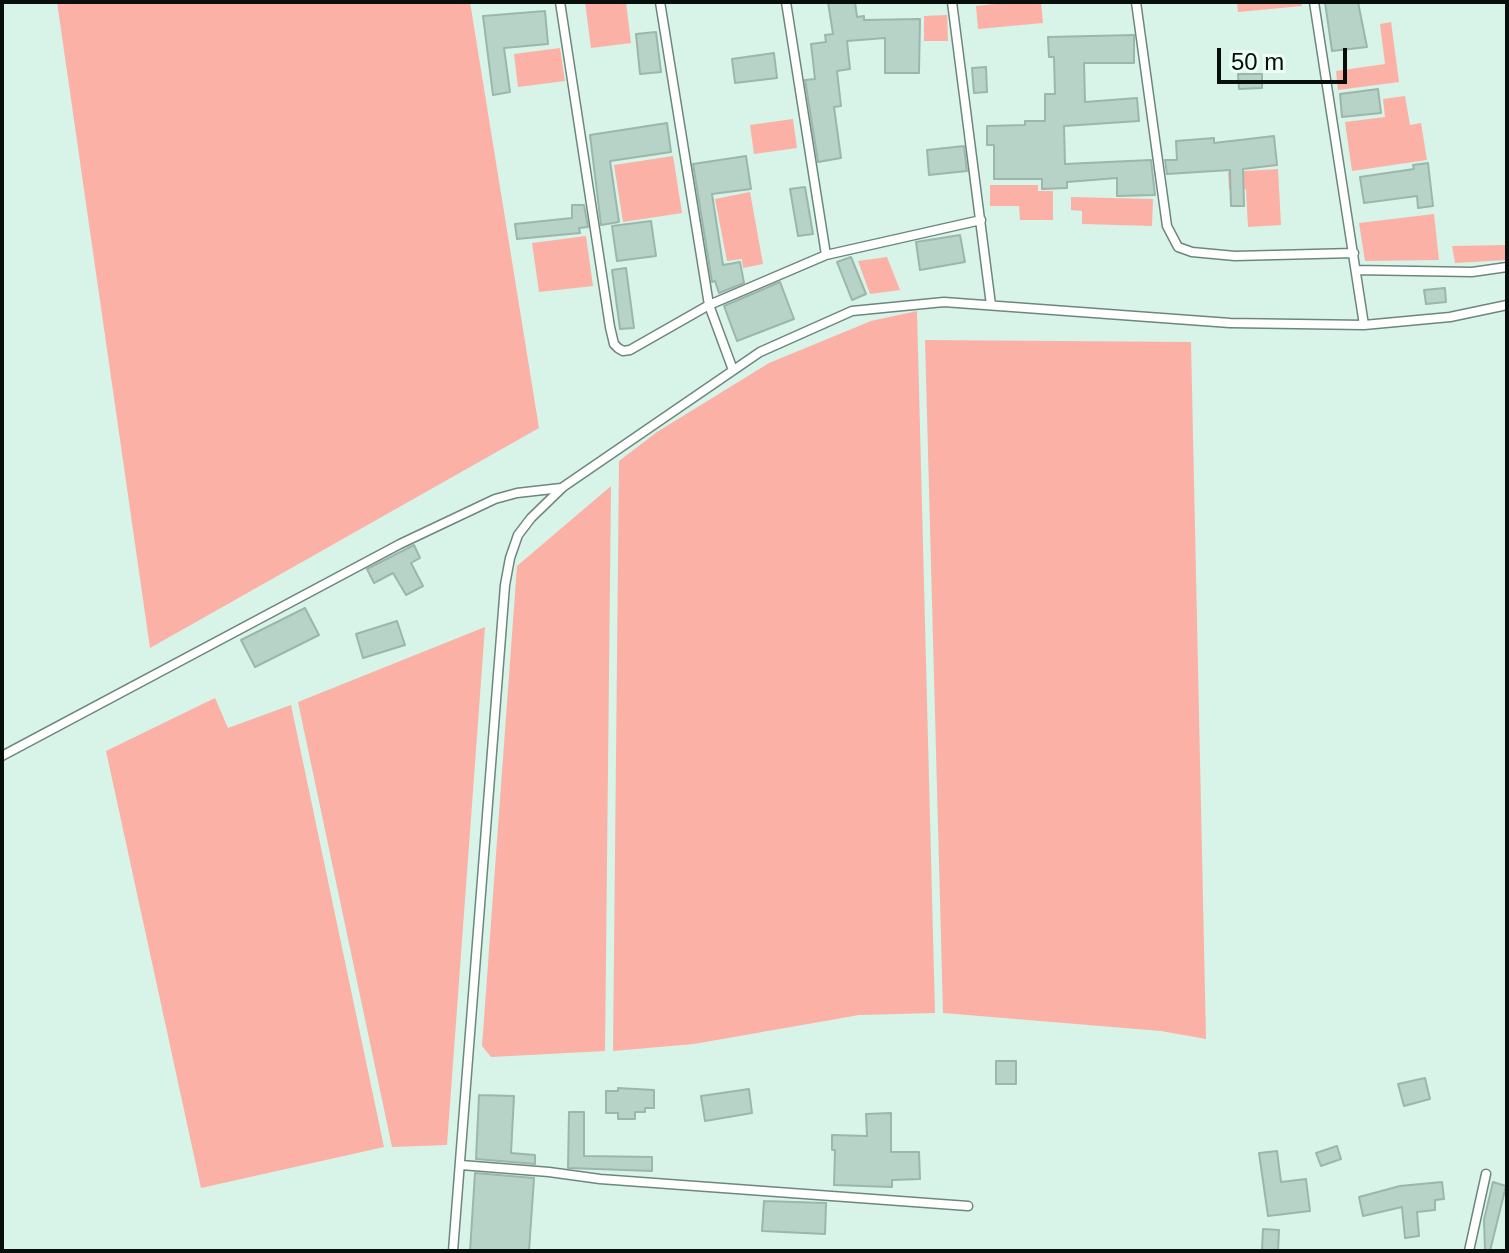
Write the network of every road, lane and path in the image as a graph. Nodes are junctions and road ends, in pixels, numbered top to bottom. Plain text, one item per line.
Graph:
1 (560, 2) edge
2 (660, 2) edge
3 (786, 2) edge
4 (952, 2) edge
5 (1136, 2) edge
6 (1314, 2) edge
7 (981, 220) junction
8 (1354, 253) junction
9 (826, 255) junction
10 (1507, 267) edge
11 (1356, 270) junction
12 (709, 305) junction
13 (991, 305) junction
14 (1507, 305) edge
15 (1364, 325) junction
16 (733, 370) junction
17 (563, 487) junction
18 (2, 756) edge
19 (461, 1165) junction
20 (1486, 1174) dead end
21 (968, 1206) dead end
22 (453, 1251) edge
23 (1469, 1251) edge

1 - 12 lane
2 - 12 lane
3 - 9 lane
4 - 7 lane
5 - 8 lane
6 - 8 lane
7 - 9 lane
7 - 13 lane
8 - 11 lane
9 - 12 lane
10 - 11 lane
11 - 15 lane
12 - 16 lane
13 - 15 lane
13 - 16 lane
14 - 15 lane
16 - 17 lane
17 - 18 lane
17 - 19 lane
19 - 21 lane
19 - 22 lane
20 - 23 lane

